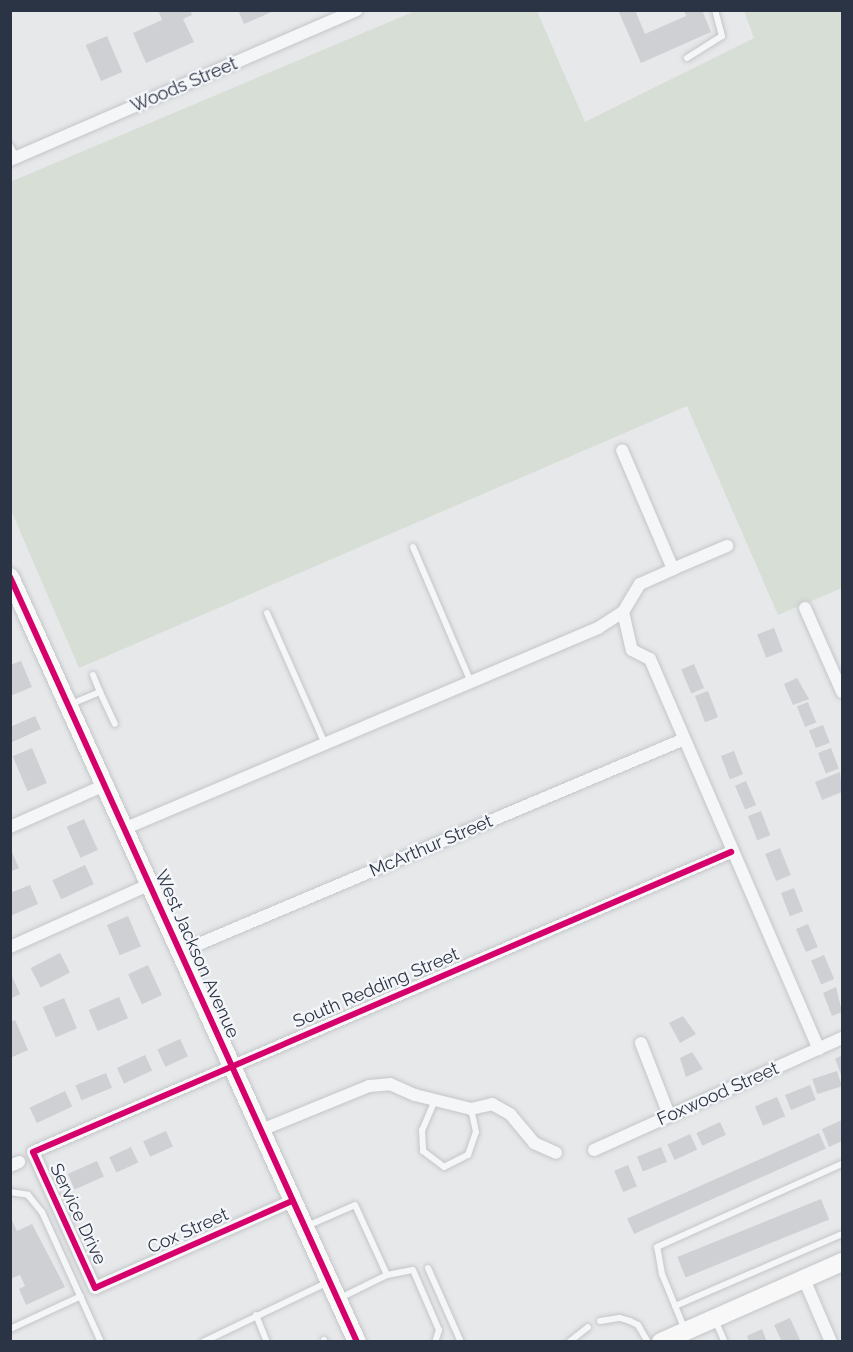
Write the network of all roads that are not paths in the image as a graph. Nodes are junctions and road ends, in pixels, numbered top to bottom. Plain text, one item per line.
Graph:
1 (357, 10) edge
2 (715, 10) edge
3 (687, 57) dead end
4 (10, 146) edge
5 (13, 159) edge
6 (622, 450) dead end
7 (727, 546) dead end
8 (413, 547) dead end
9 (673, 569) junction
10 (10, 578) edge
11 (805, 608) dead end
12 (623, 612) junction
13 (267, 613) dead end
14 (93, 675) dead end
15 (839, 676) edge
16 (471, 682) junction
17 (100, 692) junction
18 (843, 692) edge
19 (68, 705) junction
20 (115, 724) dead end
21 (682, 740) junction
22 (325, 745) junction
23 (105, 785) junction
24 (12, 824) edge
25 (126, 828) junction
26 (731, 852) junction
27 (150, 884) junction
28 (10, 946) edge
29 (180, 952) junction
30 (843, 1038) edge
31 (641, 1043) dead end
32 (819, 1048) junction
33 (230, 1067) junction
34 (435, 1100) junction
35 (471, 1108) junction
36 (669, 1115) junction
37 (259, 1131) junction
38 (594, 1150) dead end
39 (33, 1152) joint
40 (555, 1153) dead end
41 (843, 1164) edge
42 (10, 1192) edge
43 (292, 1202) junction
44 (304, 1227) junction
45 (843, 1234) edge
46 (843, 1262) edge
47 (428, 1268) dead end
48 (387, 1275) junction
49 (804, 1279) junction
50 (330, 1282) junction
51 (95, 1288) joint
52 (81, 1296) junction
53 (338, 1299) junction
54 (675, 1306) junction
55 (256, 1315) junction
56 (714, 1318) junction
57 (600, 1321) dead end
58 (588, 1327) dead end
59 (10, 1329) edge
60 (686, 1331) junction
61 (101, 1341) edge
62 (203, 1341) edge
63 (267, 1341) edge
64 (357, 1341) edge
65 (435, 1341) edge
66 (461, 1341) edge
67 (569, 1341) edge
68 (648, 1341) edge
69 (661, 1341) edge
70 (724, 1341) edge
71 (831, 1341) edge

1 - 5 street, Woods Street
2 - 3 lane
4 - 5 lane
6 - 9 street
7 - 9 street
8 - 16 lane
9 - 12 street
10 - 19 street, West Jackson Avenue
11 - 15 street
12 - 16 street
12 - 21 street
13 - 22 lane
14 - 17 lane
15 - 18 street
16 - 22 street
17 - 19 lane
17 - 20 lane
19 - 23 street, West Jackson Avenue
21 - 26 street
21 - 29 street, McArthur Street
22 - 25 street
23 - 24 street
23 - 25 street, West Jackson Avenue
25 - 27 street, West Jackson Avenue
26 - 32 street
26 - 33 street, South Redding Street
27 - 28 street
27 - 29 street, West Jackson Avenue
29 - 33 street, West Jackson Avenue
30 - 32 street, Foxwood Street
31 - 36 street
32 - 36 street, Foxwood Street
33 - 37 street, West Jackson Avenue
33 - 39 street, South Redding Street
34 - 35 street
34 - 35 lane
34 - 37 street
35 - 40 street
36 - 38 street, Foxwood Street
37 - 43 street, West Jackson Avenue
39 - 51 street, Service Drive
41 - 54 lane
42 - 52 lane
43 - 44 street, West Jackson Avenue
43 - 51 street, Cox Street
44 - 48 lane
44 - 50 street, West Jackson Avenue
45 - 54 lane
46 - 49 street
47 - 66 lane
48 - 53 lane
48 - 65 lane
49 - 56 street
49 - 71 street
50 - 53 street, West Jackson Avenue
50 - 55 lane
52 - 59 lane
52 - 61 lane
53 - 64 street, West Jackson Avenue
54 - 60 lane
55 - 62 lane
55 - 63 lane
56 - 60 street
56 - 70 lane
57 - 68 lane
58 - 67 lane
60 - 69 street

